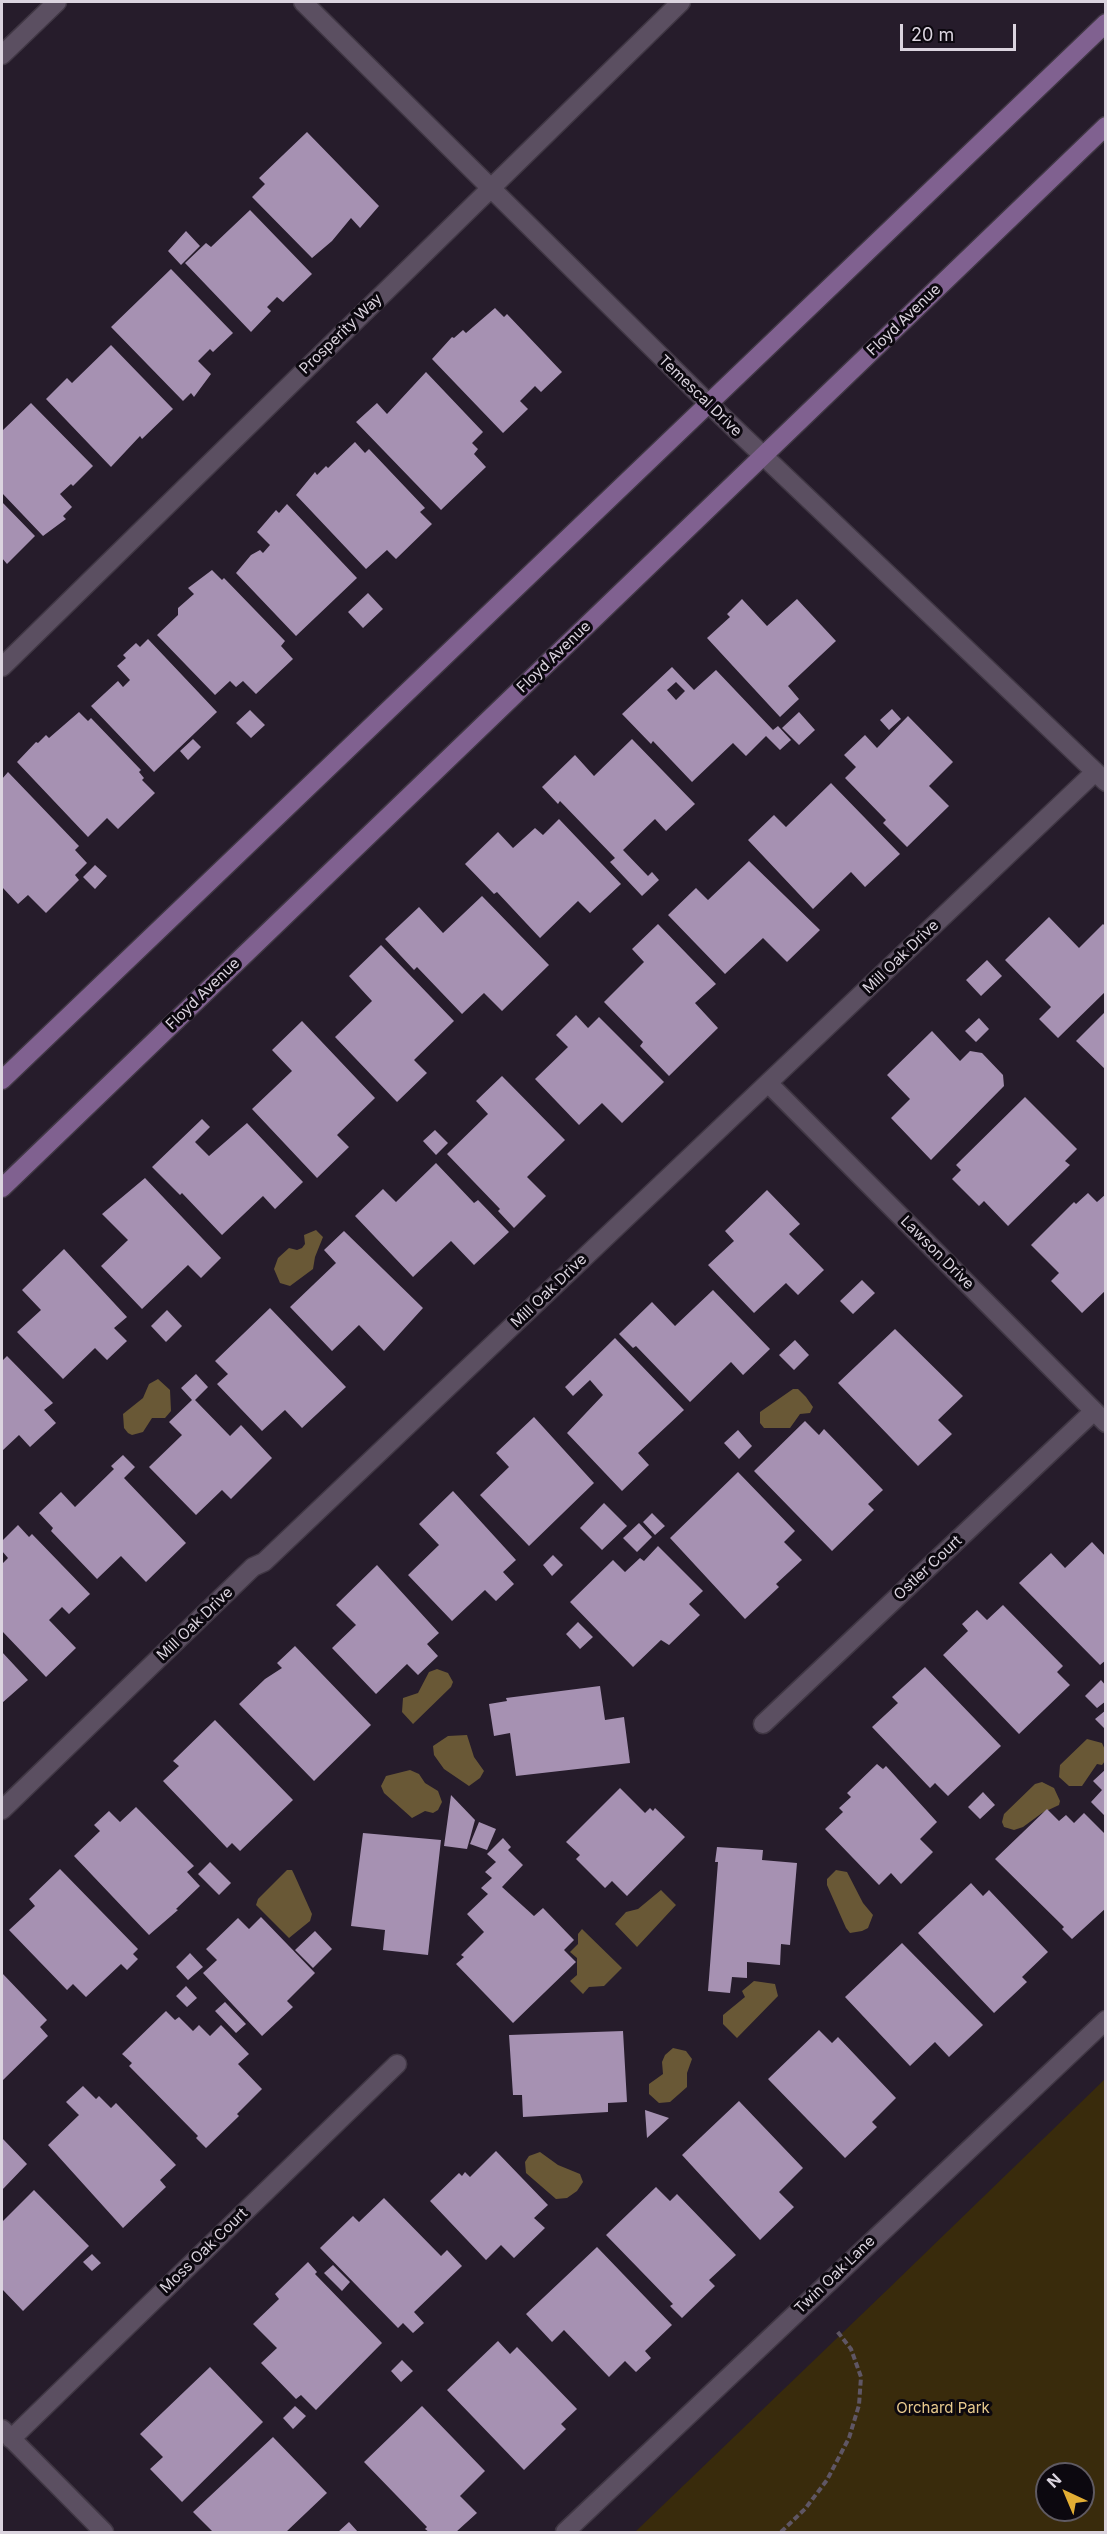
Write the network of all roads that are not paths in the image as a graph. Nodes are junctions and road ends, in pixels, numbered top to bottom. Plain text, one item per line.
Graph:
1 (57, 2) edge
2 (303, 2) edge
3 (681, 2) edge
4 (1106, 23) edge
5 (2, 55) edge
6 (1106, 126) edge
7 (490, 189) junction
8 (709, 404) junction
9 (763, 457) junction
10 (2, 667) edge
11 (1100, 777) edge
12 (2, 1080) edge
13 (768, 1083) junction
14 (2, 1188) edge
15 (1100, 1417) edge
16 (763, 1724) dead end
17 (2, 1810) edge
18 (1106, 2020) edge
19 (397, 2064) dead end
20 (6, 2434) edge
21 (104, 2532) edge
22 (566, 2532) edge

1 - 5 street
2 - 7 street, Temescal Drive
3 - 7 street, Prosperity Way
4 - 8 street
6 - 9 street, Floyd Avenue
7 - 8 street, Temescal Drive
7 - 10 street, Prosperity Way
8 - 9 street, Temescal Drive
8 - 12 street
9 - 11 street, Temescal Drive
9 - 14 street, Floyd Avenue
11 - 13 street, Mill Oak Drive
13 - 15 street, Lawson Drive
13 - 17 street, Mill Oak Drive
15 - 16 street, Ostler Court
18 - 22 street, Twin Oak Lane
19 - 20 street, Moss Oak Court
20 - 21 street

